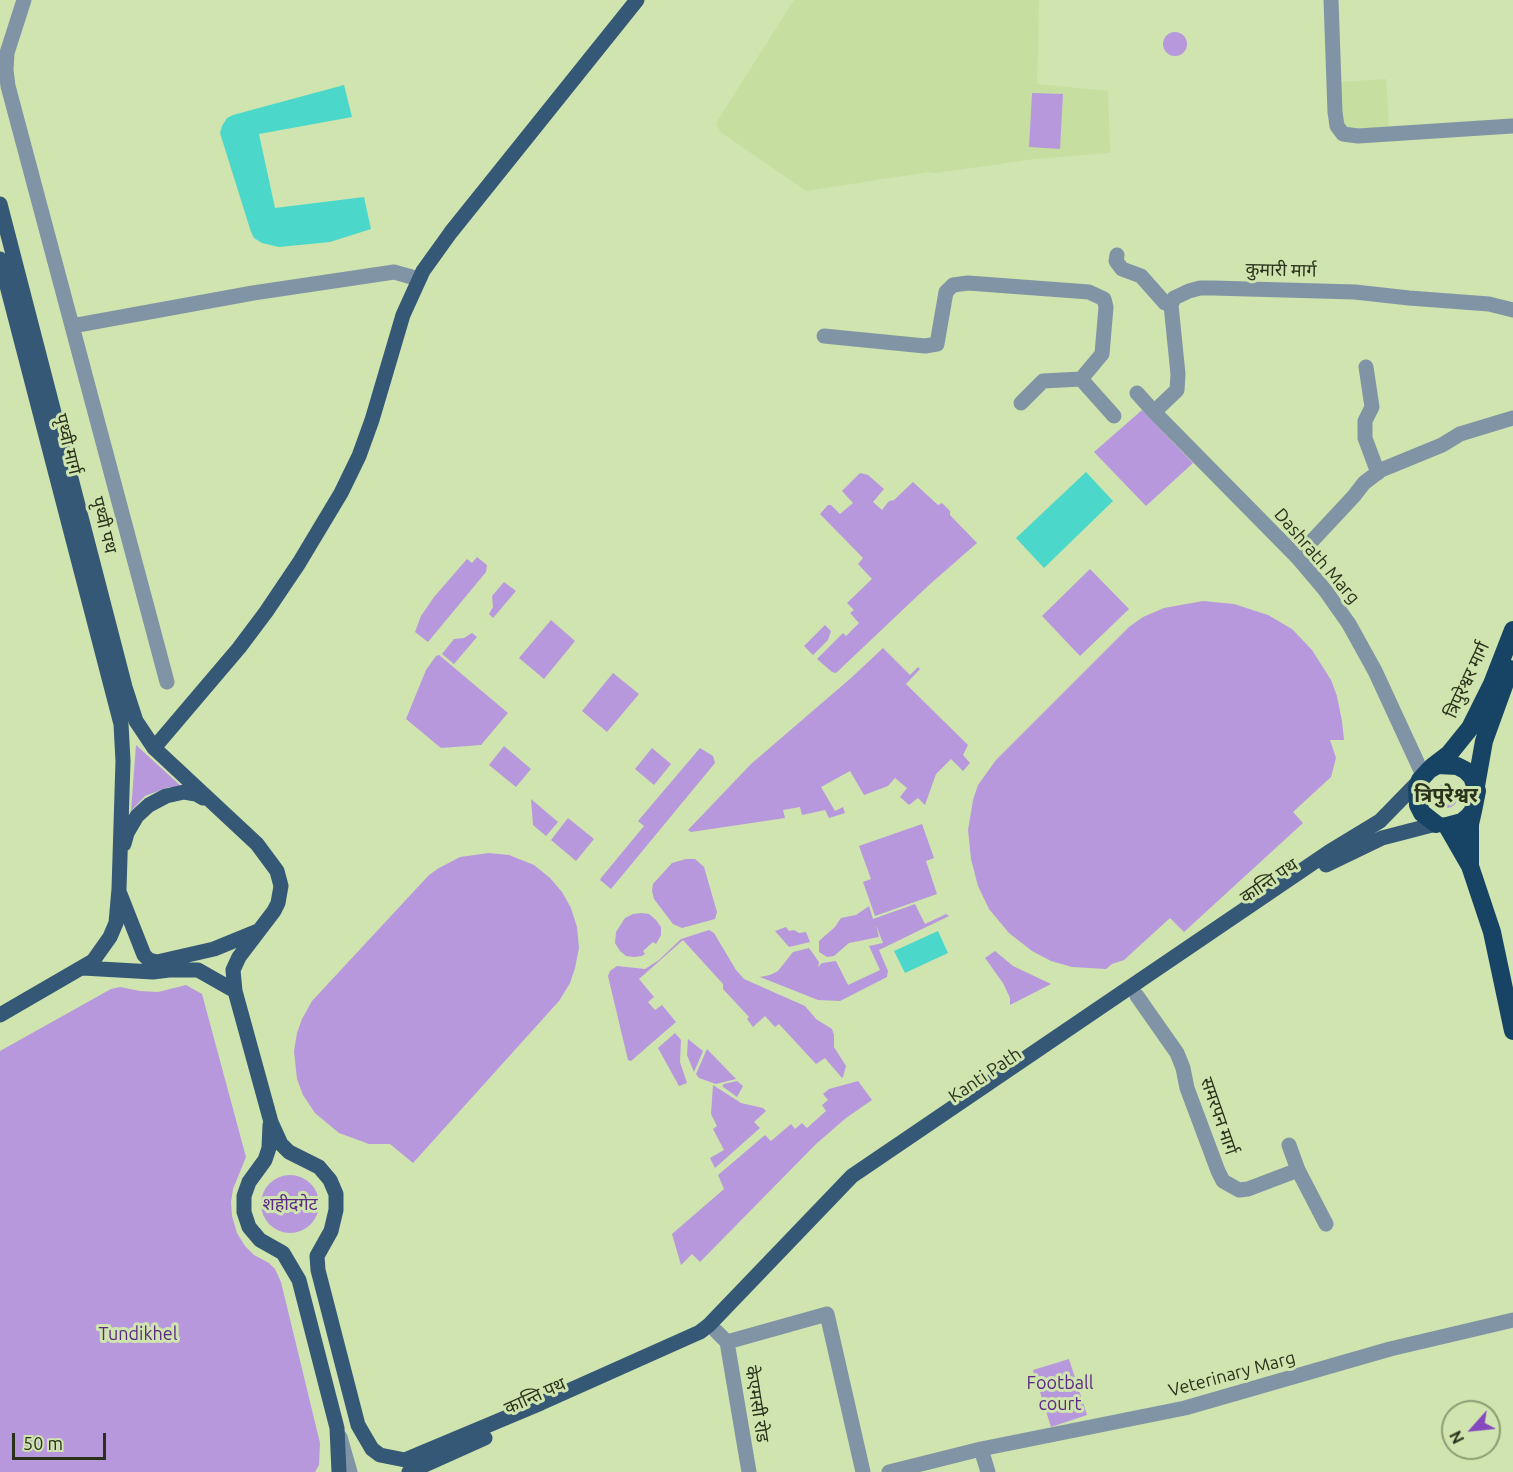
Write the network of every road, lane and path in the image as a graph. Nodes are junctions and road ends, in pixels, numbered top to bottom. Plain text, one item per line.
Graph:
1 (24, 0) edge
2 (637, 0) edge
3 (1331, 0) edge
4 (1512, 126) edge
5 (0, 204) edge
6 (1117, 255) dead end
7 (0, 259) edge
8 (421, 275) junction
9 (15, 288) junction
10 (1171, 305) junction
11 (1513, 310) edge
12 (71, 323) junction
13 (824, 336) dead end
14 (1366, 367) dead end
15 (1081, 379) junction
16 (1137, 393) dead end
17 (1021, 403) dead end
18 (1154, 412) junction
19 (1114, 416) dead end
20 (1513, 418) edge
21 (1378, 473) junction
22 (1297, 557) junction
23 (1513, 630) edge
24 (105, 636) junction
25 (1513, 662) edge
26 (167, 682) dead end
27 (154, 748) junction
28 (1424, 775) junction
29 (1476, 786) junction
30 (215, 805) junction
31 (1473, 811) junction
32 (1441, 825) junction
33 (120, 861) junction
34 (1470, 866) junction
35 (118, 889) junction
36 (258, 931) junction
37 (83, 968) junction
38 (235, 991) junction
39 (1137, 996) junction
40 (0, 1015) edge
41 (1513, 1031) edge
42 (271, 1122) junction
43 (1288, 1145) dead end
44 (1298, 1170) junction
45 (1326, 1224) dead end
46 (1513, 1320) edge
47 (716, 1331) junction
48 (727, 1342) junction
49 (337, 1428) junction
50 (981, 1449) junction
51 (339, 1472) edge
52 (350, 1472) edge
53 (408, 1472) edge
54 (748, 1472) edge
55 (863, 1472) edge
56 (889, 1472) edge
57 (988, 1472) edge

1 - 12 street
2 - 8 main road
3 - 4 street
5 - 9 main road, पृथ्वी मार्ग
6 - 10 street
7 - 9 main road, पृथ्वी मार्ग
8 - 12 street
8 - 27 main road
9 - 24 main road, पृथ्वी मार्ग
10 - 11 street, कुमारी मार्ग
10 - 18 street
12 - 26 street
13 - 15 street
14 - 21 street
15 - 17 street
15 - 19 street
16 - 18 street, Dashrath Marg
18 - 22 street, Dashrath Marg
20 - 21 street
21 - 22 street
22 - 28 street, Dashrath Marg
23 - 28 highway, त्रिपुरेश्वर मार्ग
24 - 27 main road, पृथ्वी मार्ग
24 - 33 main road
25 - 29 highway, त्रिपुरेश्वर मार्ग
27 - 30 main road, पृथ्वी मार्ग
28 - 29 highway
28 - 32 highway
28 - 42 main road
29 - 31 highway
30 - 33 main road
30 - 36 main road
31 - 32 highway
31 - 34 highway
32 - 34 highway
32 - 39 main road, कान्ति पथ
33 - 35 main road
34 - 41 highway
35 - 36 main road
35 - 37 main road
36 - 38 main road
37 - 38 main road
37 - 40 main road
38 - 42 main road
39 - 44 street, समरपन मार्ग
39 - 47 main road, Kanti Path
42 - 49 main road
43 - 44 street
44 - 45 street
46 - 50 street, Veterinary Marg
47 - 48 street
47 - 53 main road, कान्ति पथ
48 - 54 street, केएमसी रोड
48 - 55 street
49 - 51 main road
49 - 52 street
50 - 56 street, Veterinary Marg
50 - 57 street

